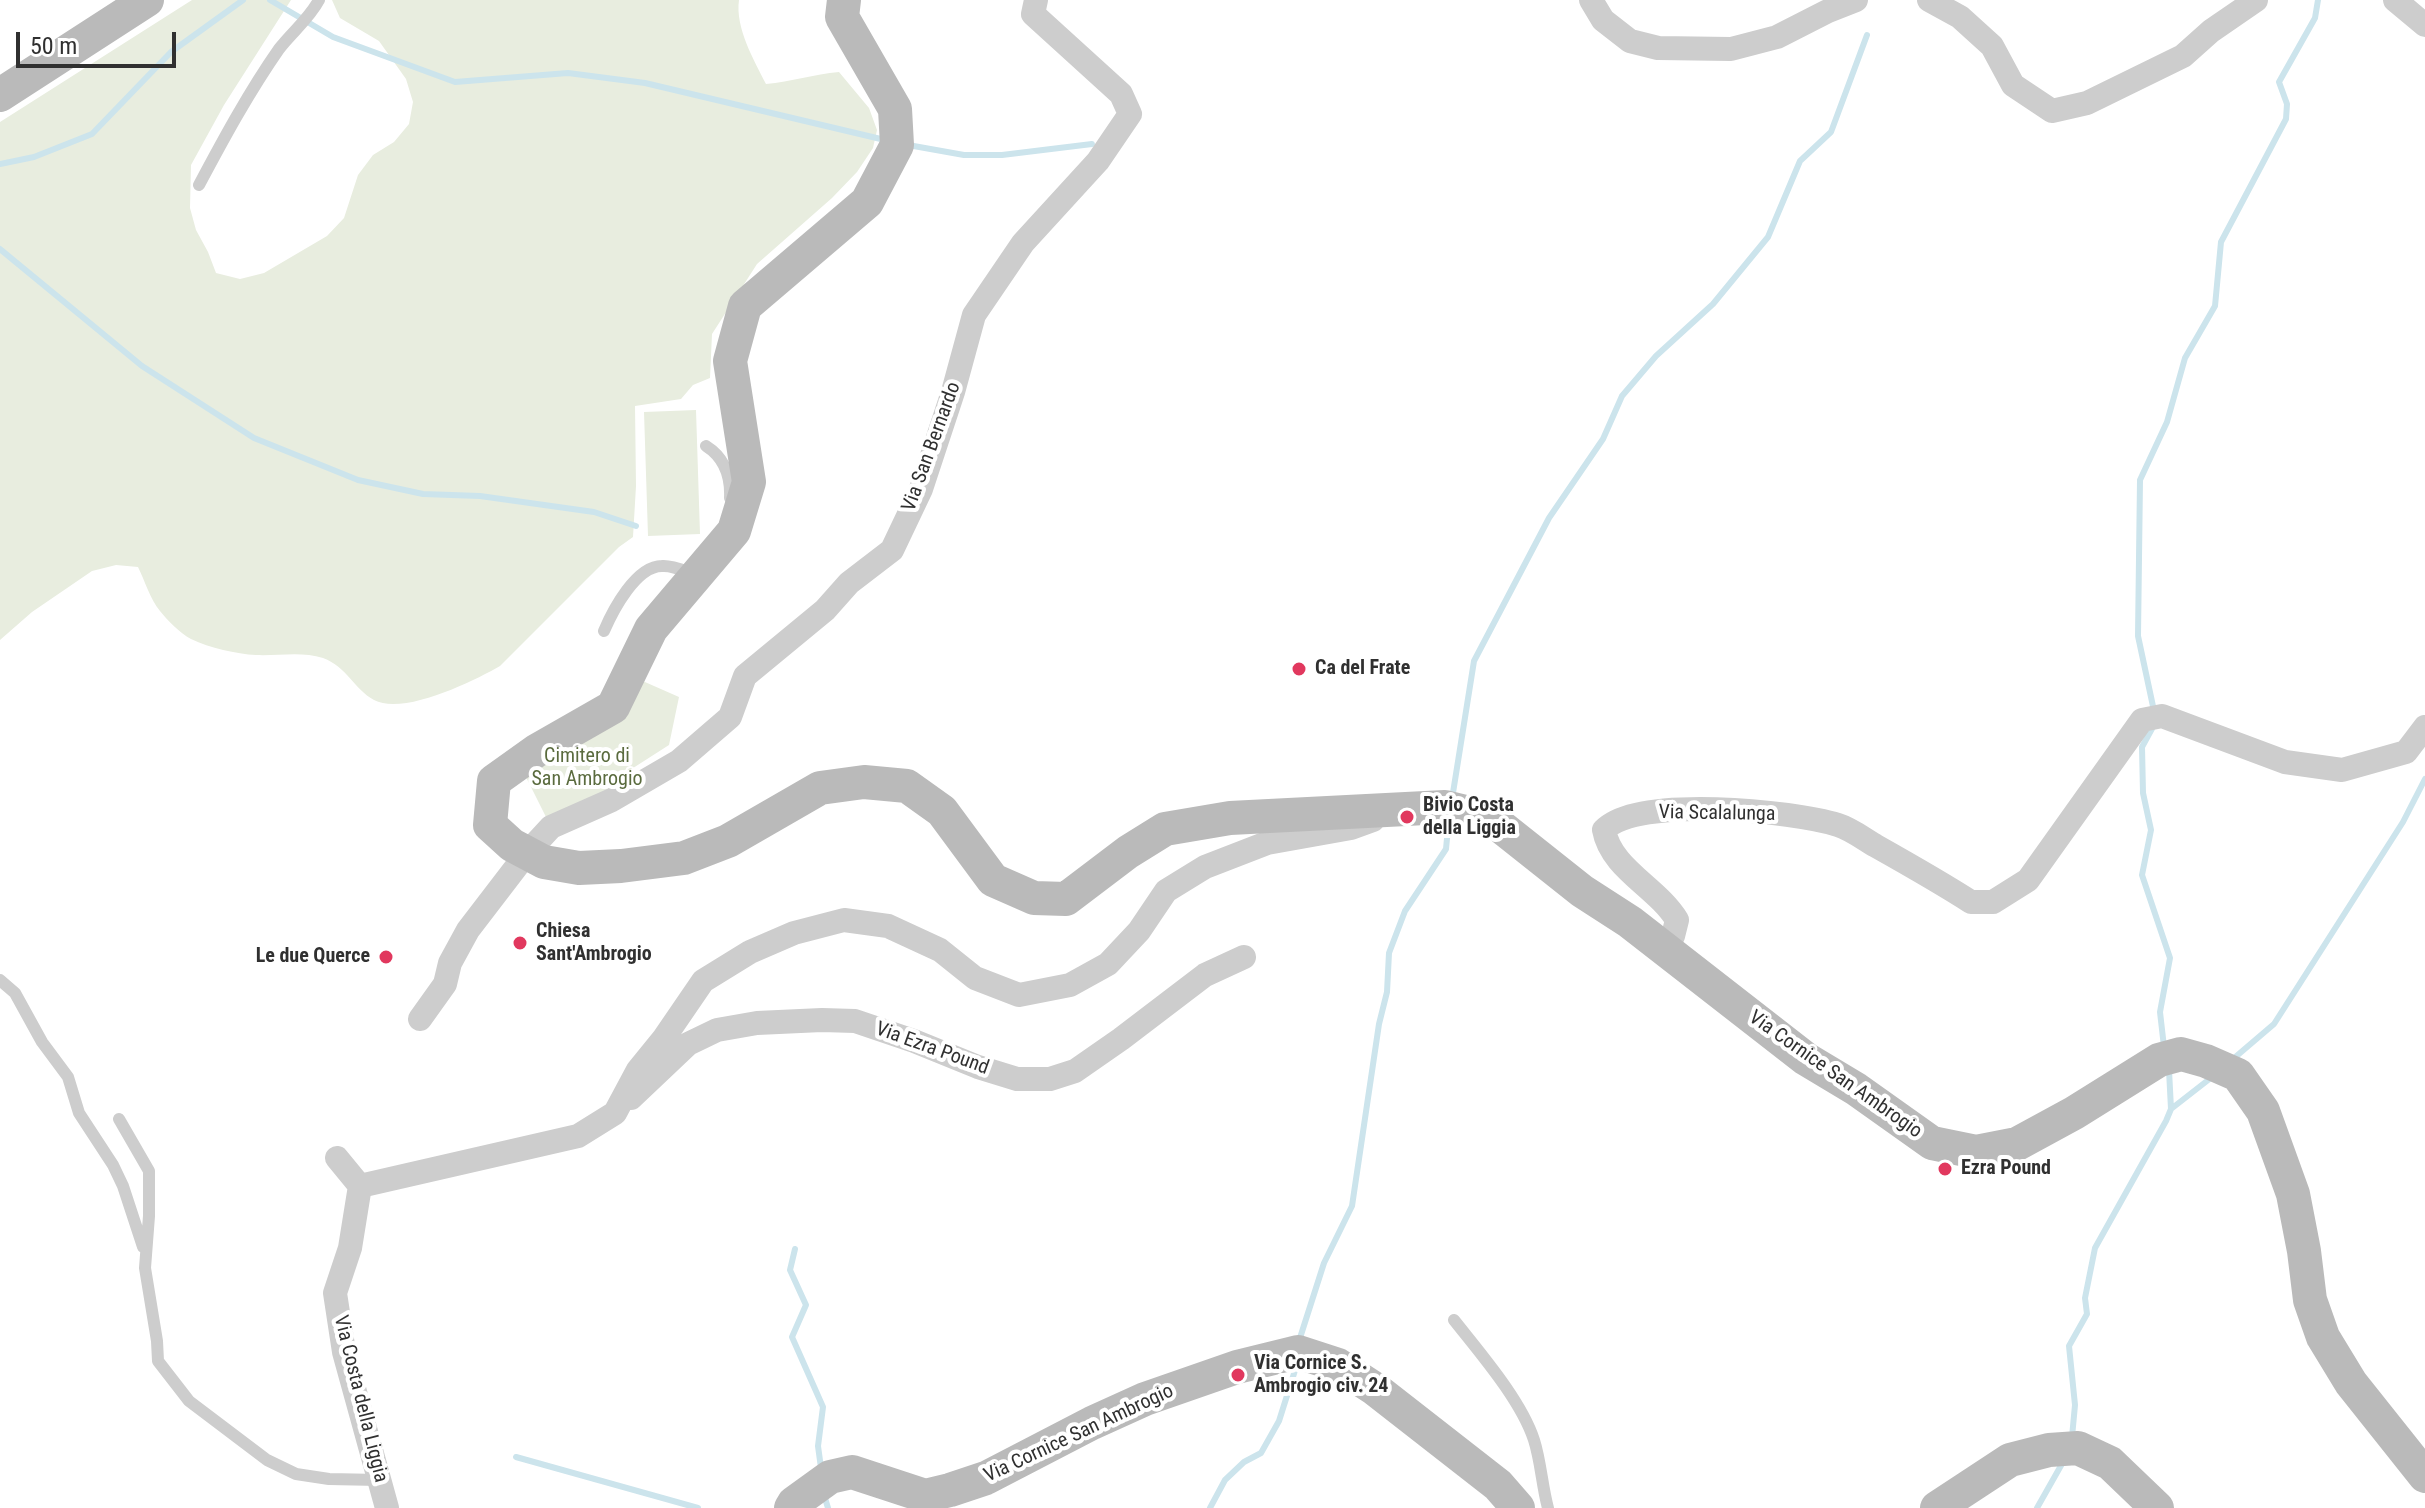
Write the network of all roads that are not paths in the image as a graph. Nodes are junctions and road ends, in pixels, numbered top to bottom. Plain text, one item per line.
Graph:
1 (147, 0) edge
2 (319, 0) edge
3 (844, 0) edge
4 (1036, 0) edge
5 (1591, 0) edge
6 (1856, 0) edge
7 (1929, 0) edge
8 (2256, 0) edge
9 (2395, 0) edge
10 (2425, 25) edge
11 (0, 95) edge
12 (199, 185) dead end
13 (706, 446) dead end
14 (723, 544) junction
15 (697, 575) junction
16 (604, 631) dead end
17 (2425, 727) edge
18 (1401, 810) junction
19 (527, 853) junction
20 (1664, 949) junction
21 (1244, 957) dead end
22 (0, 980) edge
23 (420, 1019) dead end
24 (615, 1113) junction
25 (119, 1119) dead end
26 (337, 1158) dead end
27 (360, 1186) junction
28 (146, 1254) junction
29 (1454, 1320) dead end
30 (2425, 1476) edge
31 (379, 1480) junction
32 (387, 1508) edge
33 (791, 1508) edge
34 (1518, 1508) edge
35 (1548, 1508) edge
36 (1937, 1508) edge
37 (2157, 1508) edge

1 - 11 street
2 - 12 lane
3 - 14 street, Via Cornice San Ambrogio
4 - 19 street, Via San Bernardo
5 - 6 street
7 - 8 street
9 - 10 street
13 - 14 lane
14 - 15 street, Via Cornice San Ambrogio
15 - 16 lane
15 - 19 street, Via Cornice San Ambrogio
17 - 20 street, Via Scalalunga
18 - 19 street, Via Cornice San Ambrogio
18 - 20 street, Via Cornice San Ambrogio
18 - 24 street, Via Cornice San Ambrogio
19 - 23 street
20 - 30 street, Via Cornice San Ambrogio
21 - 24 street, Via Ezra Pound
22 - 28 lane
24 - 27 street, Via Cornice San Ambrogio
25 - 28 lane
26 - 27 street
27 - 31 street, Via Costa della Liggia
28 - 31 lane
29 - 35 lane
31 - 32 street, Via Costa della Liggia
33 - 34 street, Via Cornice San Ambrogio
36 - 37 street

